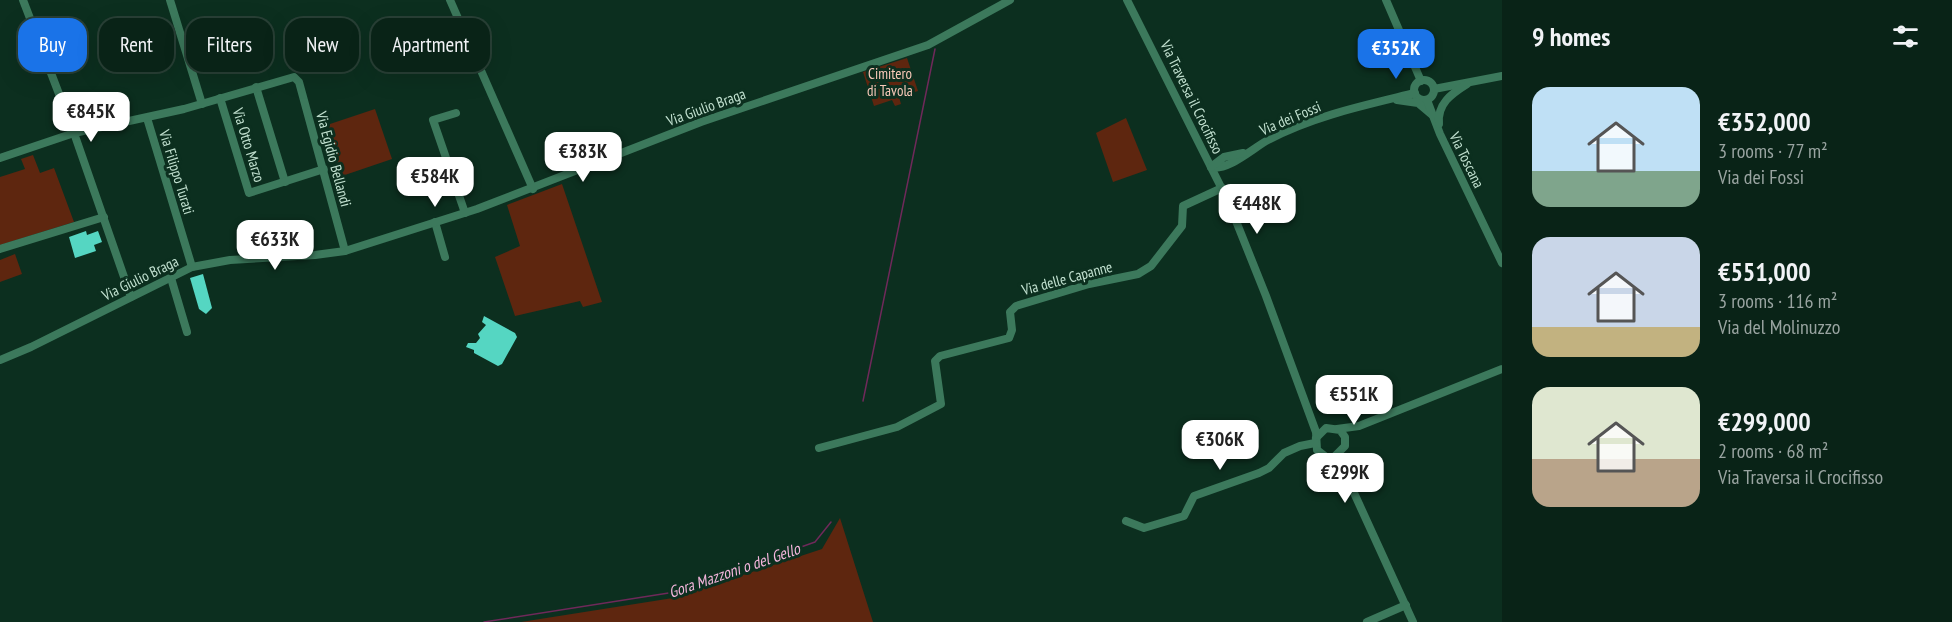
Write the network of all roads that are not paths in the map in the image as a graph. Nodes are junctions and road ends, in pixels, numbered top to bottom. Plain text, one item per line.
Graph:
1 (23, 0) edge
2 (170, 0) edge
3 (450, 0) edge
4 (1010, 0) edge
5 (1127, 0) edge
6 (1386, 0) edge
7 (1413, 64) junction
8 (1502, 76) edge
9 (1421, 81) junction
10 (1472, 81) junction
11 (256, 87) junction
12 (1434, 89) junction
13 (1415, 93) junction
14 (220, 98) junction
15 (1388, 100) junction
16 (1426, 100) junction
17 (202, 104) junction
18 (456, 113) dead end
19 (1432, 114) junction
20 (147, 118) junction
21 (74, 133) junction
22 (1440, 134) junction
23 (1207, 155) junction
24 (0, 158) edge
25 (1227, 161) junction
26 (1211, 167) junction
27 (324, 169) junction
28 (285, 182) junction
29 (1222, 186) junction
30 (532, 189) junction
31 (465, 213) junction
32 (104, 217) junction
33 (435, 222) junction
34 (0, 249) edge
35 (345, 251) junction
36 (445, 257) dead end
37 (1502, 263) edge
38 (192, 267) junction
39 (171, 278) junction
40 (131, 297) junction
41 (187, 332) dead end
42 (0, 360) edge
43 (1502, 369) edge
44 (1306, 409) junction
45 (1359, 426) junction
46 (1337, 429) junction
47 (1322, 430) junction
48 (1316, 441) junction
49 (1346, 442) junction
50 (819, 448) dead end
51 (1339, 455) junction
52 (1330, 458) junction
53 (1344, 471) junction
54 (1126, 521) dead end
55 (1406, 605) junction
56 (1367, 622) edge
57 (1413, 622) edge

1 - 21 street
2 - 17 street
3 - 30 street
4 - 30 street, Via Giulio Braga
5 - 23 street, Via Traversa il Crocifisso
6 - 7 street
7 - 9 street
7 - 15 street
8 - 10 street
9 - 12 street
9 - 13 street
10 - 12 street
10 - 22 street
11 - 14 street
11 - 27 street, Via Egidio Bellandi
11 - 28 street
12 - 16 street
13 - 15 street, Via dei Fossi
13 - 16 street
14 - 17 street
14 - 28 street, Via Otto Marzo
15 - 19 street
15 - 25 street, Via dei Fossi
16 - 19 street, Via Toscana
17 - 20 street
18 - 31 street
19 - 22 street, Via Toscana
20 - 21 street
20 - 38 street, Via Filippo Turati
21 - 24 street
21 - 32 street
22 - 37 street, Via Toscana
23 - 25 street
23 - 26 street, Via Traversa il Crocifisso
25 - 26 street, Via dei Fossi
25 - 29 street, Via dei Fossi
26 - 29 street, Via Traversa il Crocifisso
27 - 28 street, Via Otto Marzo
27 - 35 street, Via Egidio Bellandi
29 - 44 street, Via Traversa il Crocifisso
29 - 50 street, Via delle Capanne
30 - 31 street, Via Giulio Braga
31 - 33 street, Via Giulio Braga
32 - 34 street
32 - 40 street
33 - 35 street, Via Giulio Braga
33 - 36 street
35 - 38 street, Via Giulio Braga
38 - 39 street, Via Giulio Braga
39 - 40 street, Via Giulio Braga
39 - 41 street
40 - 42 street, Via Giulio Braga
43 - 45 street
44 - 47 street, Via Traversa il Crocifisso
44 - 48 street, Via Traversa il Crocifisso
45 - 46 street
45 - 49 street
46 - 47 street
46 - 49 street
47 - 48 street
48 - 52 street, Via Traversa il Crocifisso
48 - 54 street
49 - 51 street
51 - 52 street
51 - 53 street, Via Traversa il Crocifisso
52 - 53 street, Via Traversa il Crocifisso
53 - 55 street, Via Traversa il Crocifisso
55 - 56 street
55 - 57 street, Via Traversa il Crocifisso

